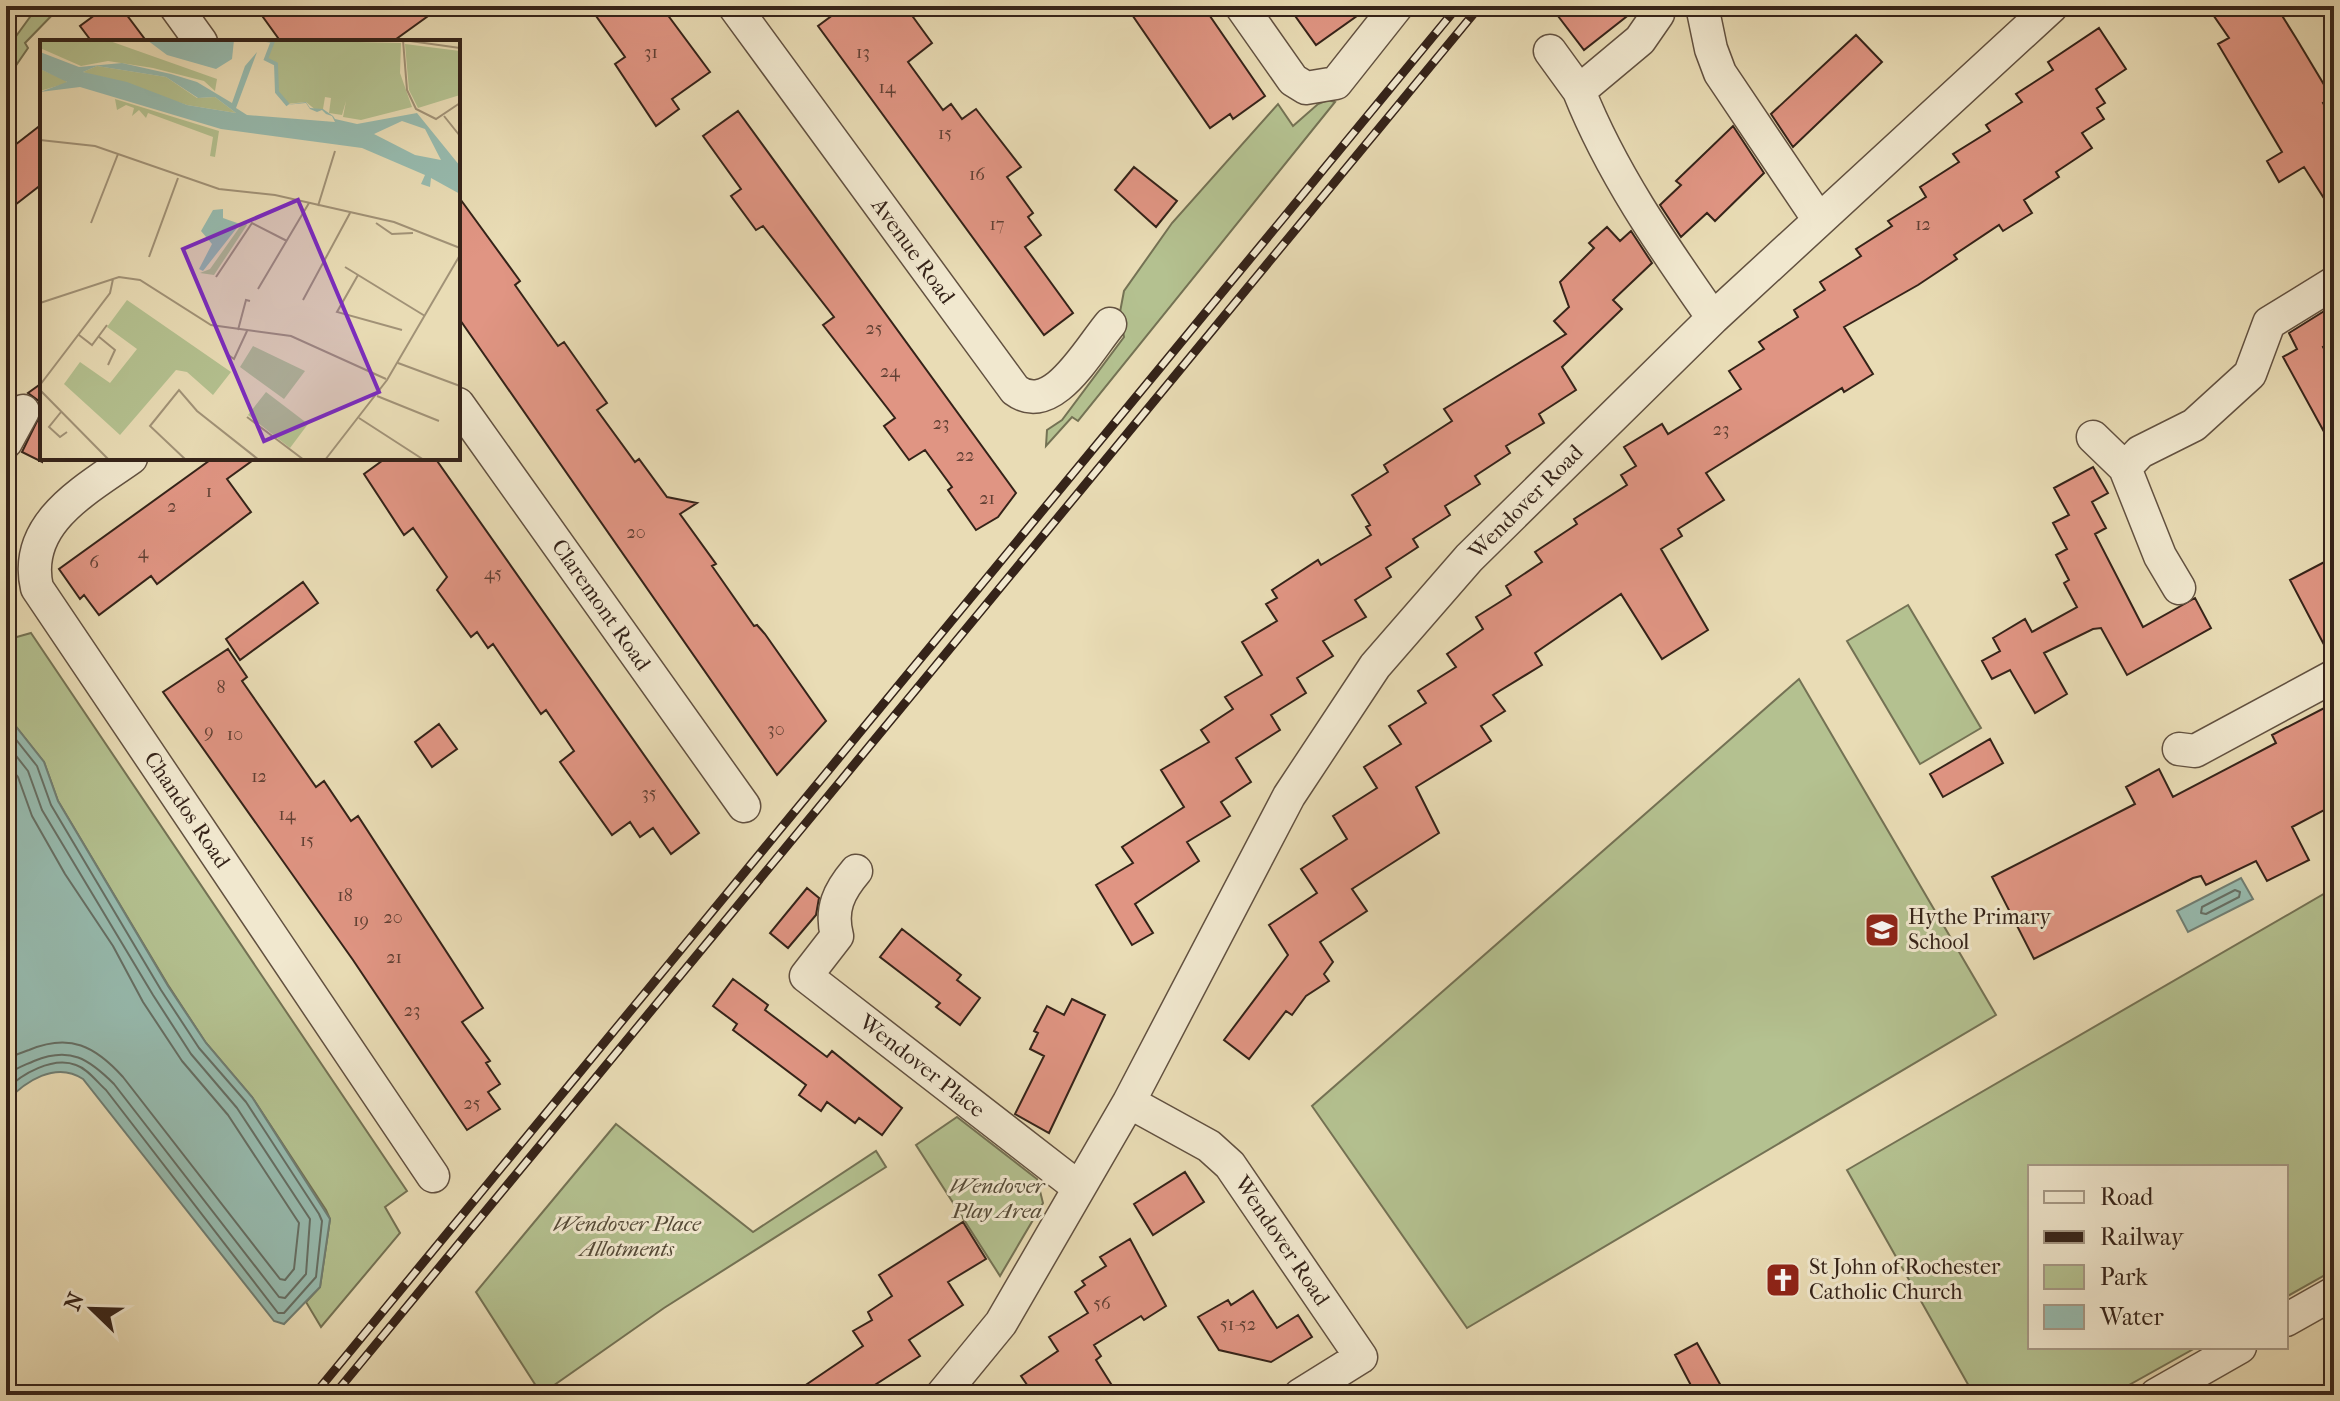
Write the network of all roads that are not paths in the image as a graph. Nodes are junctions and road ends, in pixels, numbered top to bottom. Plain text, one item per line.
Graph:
1 (175, 6) edge
2 (734, 6) edge
3 (1241, 6) edge
4 (1397, 6) edge
5 (1702, 6) edge
6 (2052, 6) edge
7 (1658, 14) dead end
8 (200, 40) edge
9 (1550, 51) dead end
10 (1579, 91) junction
11 (1819, 220) junction
12 (2334, 283) edge
13 (1713, 318) junction
14 (1110, 324) dead end
15 (460, 407) edge
16 (23, 411) dead end
17 (2093, 437) dead end
18 (6, 442) edge
19 (128, 460) edge
20 (2125, 468) junction
21 (2179, 588) dead end
22 (2334, 676) edge
23 (2179, 749) dead end
24 (744, 806) dead end
25 (856, 871) dead end
26 (1129, 1102) junction
27 (433, 1176) dead end
28 (1078, 1187) junction
29 (2334, 1293) edge
30 (2288, 1319) edge
31 (2236, 1349) edge
32 (942, 1395) edge
33 (1300, 1395) edge
34 (2156, 1395) edge

1 - 8 street
2 - 14 street, Avenue Road
3 - 4 street
5 - 11 street
6 - 11 street, Wendover Road
7 - 10 street
9 - 10 street
10 - 13 street
11 - 13 street, Wendover Road
12 - 20 street
13 - 26 street, Wendover Road
15 - 24 street, Claremont Road
16 - 18 street
17 - 20 street
19 - 27 street, Chandos Road
20 - 21 street
22 - 23 street
25 - 28 street, Wendover Place
26 - 28 street, Wendover Road
26 - 33 street, Wendover Road
28 - 32 street, Wendover Road
29 - 30 street
31 - 34 street

